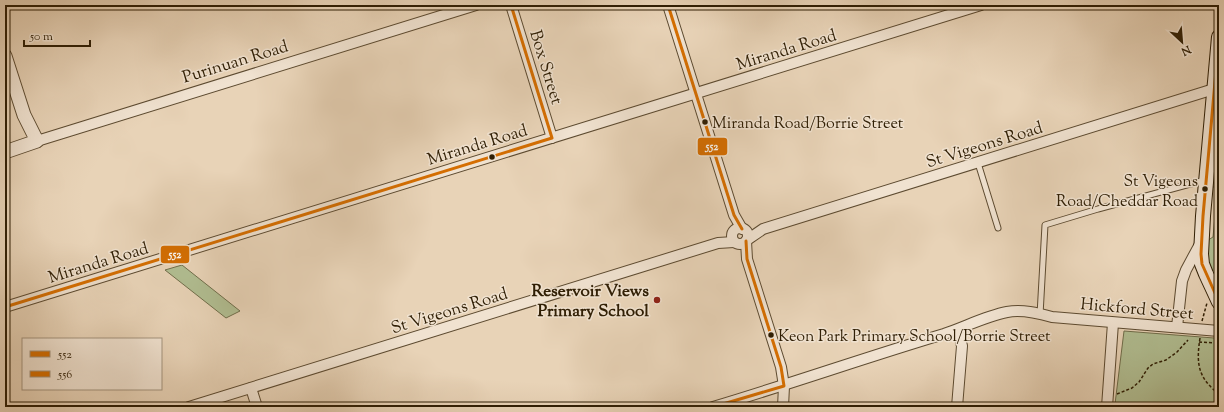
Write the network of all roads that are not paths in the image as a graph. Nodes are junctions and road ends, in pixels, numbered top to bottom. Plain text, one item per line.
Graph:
1 (476, 5) edge
2 (511, 5) edge
3 (668, 5) edge
4 (981, 5) edge
5 (1219, 37) edge
6 (5, 56) edge
7 (1217, 89) edge
8 (696, 94) junction
9 (552, 138) junction
10 (32, 143) junction
11 (5, 152) edge
12 (978, 163) junction
13 (1206, 180) junction
14 (998, 228) dead end
15 (740, 237) junction
16 (1201, 242) junction
17 (1217, 298) edge
18 (5, 307) edge
19 (1040, 316) junction
20 (1113, 323) junction
21 (1177, 327) junction
22 (959, 329) junction
23 (1219, 331) edge
24 (784, 386) junction
25 (251, 388) junction
26 (189, 407) edge
27 (258, 407) edge
28 (713, 407) edge
29 (784, 407) edge
30 (956, 407) edge
31 (1107, 407) edge

1 - 10 street, Purinuan Road
2 - 9 street, Box Street
3 - 8 street
4 - 8 street, Miranda Road
5 - 7 main road
6 - 10 street
7 - 12 street, St Vigeons Road
7 - 13 main road
8 - 9 street, Miranda Road
8 - 15 street
9 - 18 street, Miranda Road
10 - 11 street, Purinuan Road
12 - 14 lane
12 - 15 street, St Vigeons Road
13 - 16 main road
13 - 19 lane
15 - 24 street
15 - 25 street, St Vigeons Road
16 - 17 main road
16 - 21 street
19 - 20 street, Hickford Street
19 - 22 street, Hickford Street
20 - 21 street, Hickford Street
20 - 31 street
21 - 23 street, Hickford Street
22 - 24 street, Hickford Street
22 - 30 street
24 - 28 street, Hickford Street
24 - 29 street
25 - 26 street, St Vigeons Road
25 - 27 street

